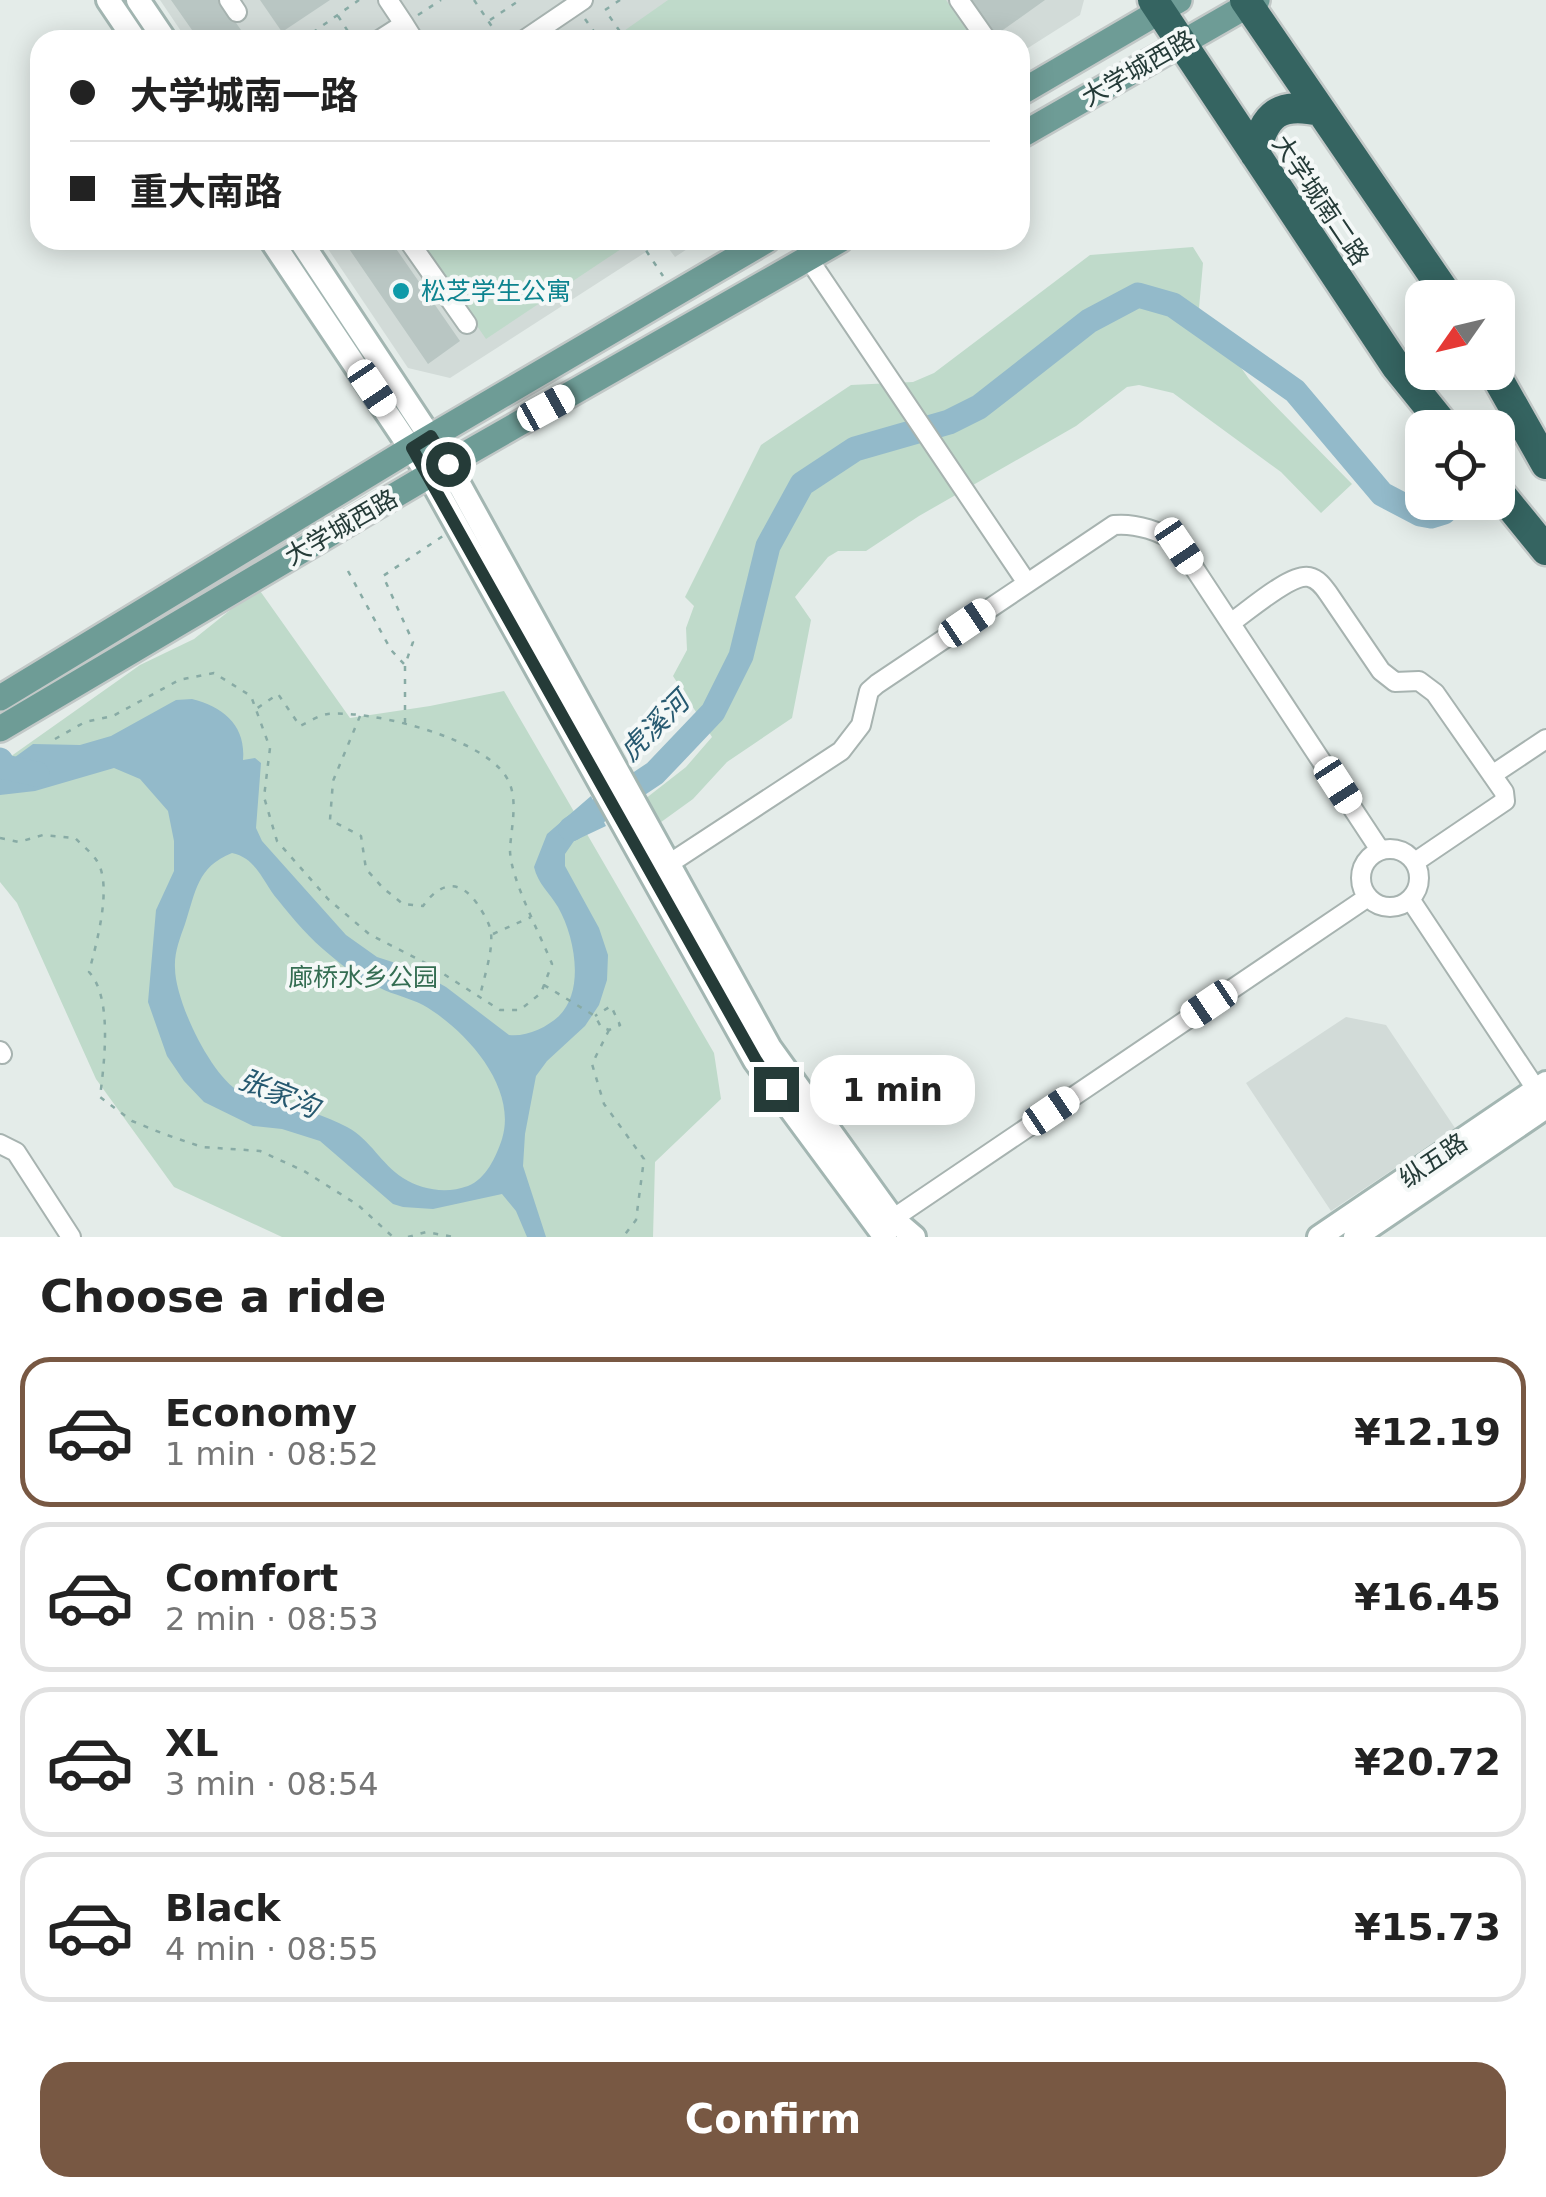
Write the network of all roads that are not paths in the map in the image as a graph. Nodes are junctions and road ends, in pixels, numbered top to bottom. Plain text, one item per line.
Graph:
1 (108, 0) edge
2 (138, 0) edge
3 (388, 0) edge
4 (959, 0) edge
5 (579, 2) edge
6 (1250, 2) edge
7 (1164, 4) edge
8 (128, 30) edge
9 (158, 30) edge
10 (408, 30) edge
11 (538, 30) edge
12 (979, 30) edge
13 (1182, 43) junction
14 (1030, 86) edge
15 (1321, 110) junction
16 (1030, 130) edge
17 (1254, 154) junction
18 (278, 250) edge
19 (306, 250) edge
20 (415, 250) edge
21 (750, 250) edge
22 (822, 250) edge
23 (808, 258) junction
24 (1437, 280) edge
25 (466, 324) dead end
26 (1504, 390) edge
27 (1431, 410) edge
28 (421, 442) junction
29 (1546, 464) edge
30 (439, 470) junction
31 (1515, 512) edge
32 (1546, 550) edge
33 (1026, 583) junction
34 (1232, 622) junction
35 (7, 708) edge
36 (1546, 739) edge
37 (596, 755) junction
38 (1492, 776) junction
39 (1380, 850) junction
40 (1415, 862) junction
41 (660, 869) junction
42 (1368, 897) junction
43 (1410, 899) junction
44 (1543, 1093) edge
45 (0, 1144) edge
46 (885, 1228) edge
47 (71, 1237) edge
48 (914, 1237) edge
49 (1320, 1237) edge
50 (1356, 1237) edge

1 - 8 main road
2 - 9 main road
3 - 10 street
4 - 12 street
5 - 11 street
6 - 13 main road, 大学城西路
6 - 15 highway, 大学城南二路
7 - 13 highway, 大学城南二路
7 - 14 main road, 大学城西路
13 - 16 main road, 大学城西路
13 - 17 highway, 大学城南二路
15 - 17 highway
15 - 24 highway, 大学城南二路
17 - 27 highway, 大学城南二路
18 - 28 main road
19 - 28 main road
20 - 25 street
21 - 28 main road, 大学城西路
22 - 23 main road, 大学城西路
23 - 30 main road, 大学城西路
23 - 33 street
26 - 29 highway
28 - 30 main road
28 - 35 main road, 大学城西路
30 - 35 main road, 大学城西路
30 - 37 main road
30 - 37 main road
31 - 32 highway
33 - 34 street
33 - 41 street
34 - 38 street
34 - 39 street
36 - 38 street
37 - 41 main road
38 - 40 street
39 - 40 street
39 - 42 street
40 - 43 street
41 - 46 main road
42 - 43 street
42 - 46 street
43 - 44 street
44 - 49 main road, 纵五路
44 - 50 main road, 纵五路
45 - 47 street
46 - 48 main road

